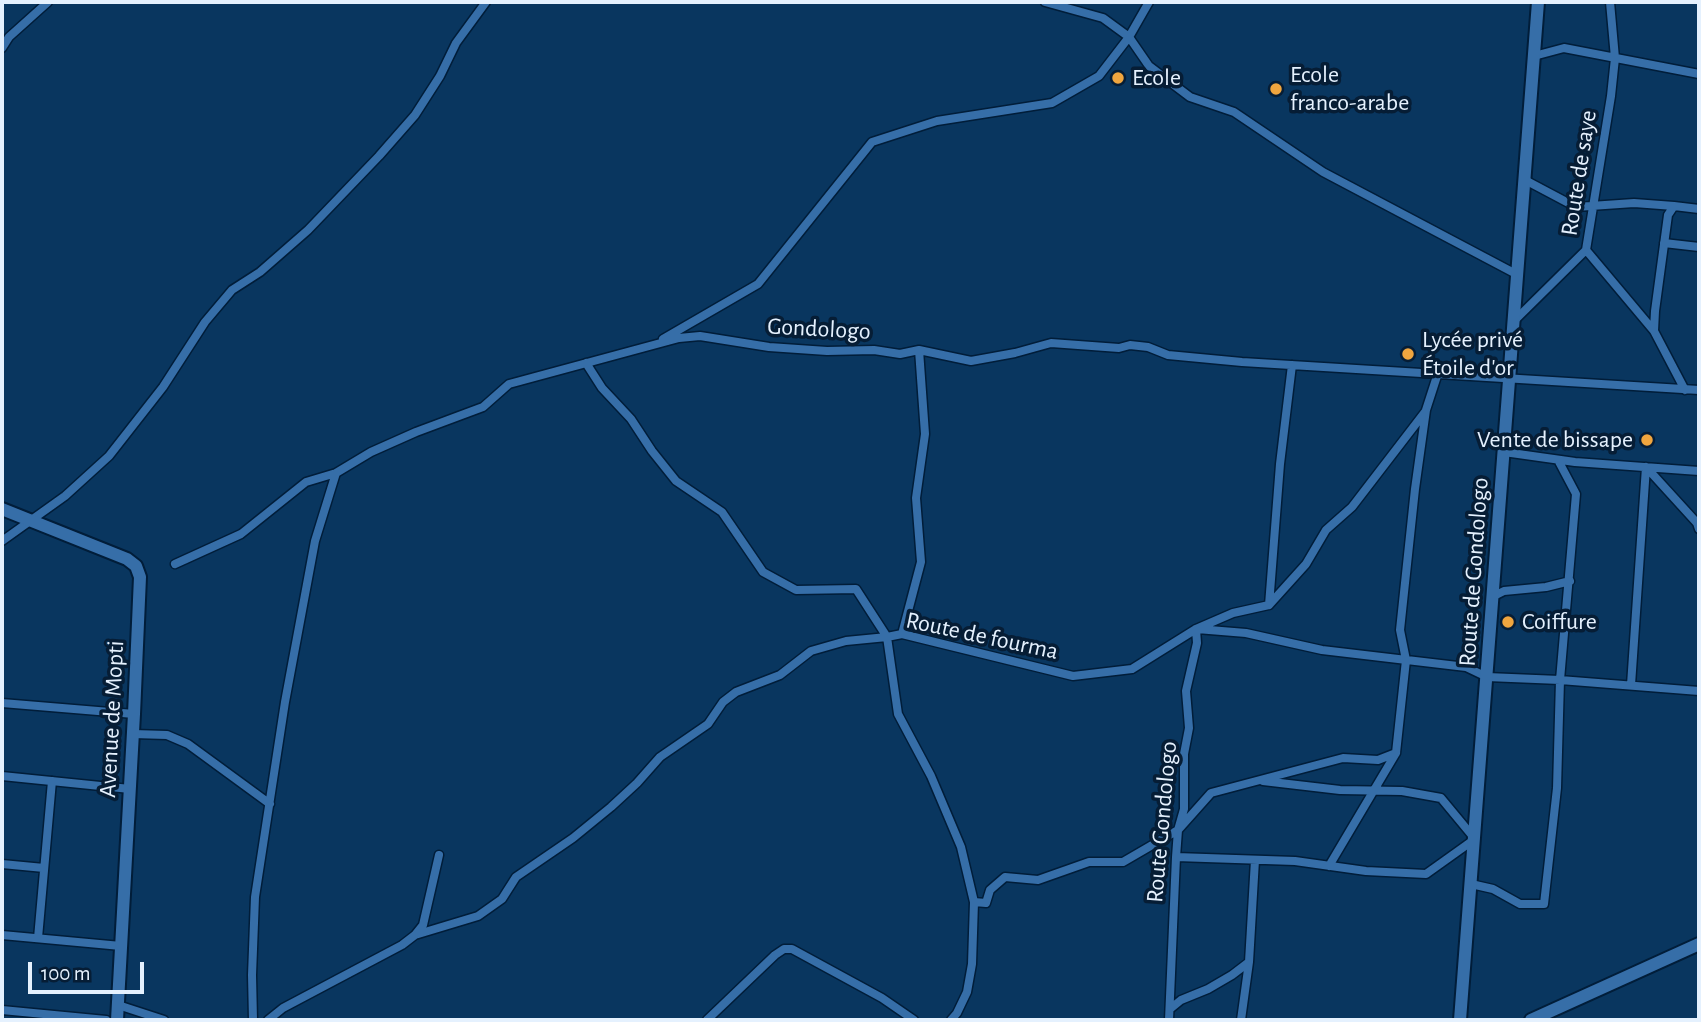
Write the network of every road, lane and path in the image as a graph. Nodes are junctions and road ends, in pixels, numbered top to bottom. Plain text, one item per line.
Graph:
1 (48, 2) edge
2 (486, 2) edge
3 (1045, 2) edge
4 (1149, 2) edge
5 (1538, 2) edge
6 (1611, 2) edge
7 (1129, 37) junction
8 (2, 48) edge
9 (1534, 56) junction
10 (1615, 58) junction
11 (1699, 74) edge
12 (1525, 180) junction
13 (1592, 206) junction
14 (1674, 206) junction
15 (1699, 209) edge
16 (1664, 243) junction
17 (1699, 247) edge
18 (1586, 250) junction
19 (1518, 275) junction
20 (1514, 321) junction
21 (1654, 331) junction
22 (656, 343) junction
23 (919, 350) junction
24 (586, 363) junction
25 (1293, 365) junction
26 (1438, 373) junction
27 (1510, 380) junction
28 (1685, 390) junction
29 (1699, 390) edge
30 (1426, 410) junction
31 (1504, 452) junction
32 (1558, 460) junction
33 (1646, 467) junction
34 (1699, 471) edge
35 (337, 473) junction
36 (2, 509) edge
37 (29, 520) junction
38 (1699, 529) edge
39 (2, 541) edge
40 (175, 564) dead end
41 (1570, 581) junction
42 (1492, 597) junction
43 (1269, 605) junction
44 (1196, 629) junction
45 (902, 634) junction
46 (887, 637) junction
47 (1406, 660) junction
48 (1488, 677) junction
49 (1560, 680) junction
50 (1630, 685) junction
51 (1699, 691) edge
52 (2, 703) edge
53 (134, 714) junction
54 (133, 734) junction
55 (1396, 753) junction
56 (2, 776) edge
57 (1259, 780) junction
58 (52, 781) junction
59 (130, 789) junction
60 (1375, 791) junction
61 (270, 804) junction
62 (1178, 830) junction
63 (1475, 839) junction
64 (439, 855) dead end
65 (1176, 857) junction
66 (1255, 860) junction
67 (2, 864) edge
68 (1329, 866) junction
69 (44, 868) junction
70 (1471, 884) junction
71 (974, 902) junction
72 (2, 935) edge
73 (415, 935) junction
74 (38, 939) junction
75 (1699, 944) edge
76 (121, 946) junction
77 (1249, 962) junction
78 (118, 1005) junction
79 (1170, 1009) junction
80 (2, 1010) edge
81 (34, 1016) edge
82 (106, 1020) edge
83 (117, 1020) edge
84 (164, 1020) edge
85 (253, 1020) edge
86 (268, 1020) edge
87 (708, 1020) edge
88 (915, 1020) edge
89 (951, 1020) edge
90 (1169, 1020) edge
91 (1241, 1020) edge
92 (1460, 1020) edge
93 (1531, 1020) edge

1 - 8 street
2 - 37 street
3 - 7 street
4 - 7 street
5 - 9 street, Route de Gondologo
6 - 10 street, Route de saye
7 - 19 street
7 - 22 street
9 - 10 street
9 - 12 street, Route de Gondologo
10 - 11 street
10 - 13 street, Route de saye
12 - 13 street
12 - 19 street, Route de Gondologo
13 - 14 street
13 - 18 street, Route de saye
14 - 15 street
14 - 16 street
16 - 17 street
16 - 21 street
18 - 20 street, Route de saye
18 - 21 street
19 - 20 street, Route de Gondologo
20 - 27 street, Route de Gondologo
21 - 28 street
22 - 23 street, Gondologo
22 - 24 street, Gondologo
23 - 25 street, Gondologo
23 - 45 street
24 - 35 street, Gondologo
24 - 46 street, Route de fourma
25 - 26 street, Gondologo
25 - 43 street
26 - 27 street, Gondologo
26 - 30 street
27 - 28 street, Gondologo
27 - 31 street, Route de Gondologo
28 - 29 street, Gondologo
30 - 43 street
30 - 47 street
31 - 32 street
31 - 42 street, Route de Gondologo
32 - 33 street
32 - 41 street
33 - 34 street
33 - 38 street
33 - 50 street
35 - 40 street, Gondologo
35 - 61 street
36 - 37 street, Avenue de Mopti
37 - 39 street
37 - 53 street, Avenue de Mopti
41 - 42 street
41 - 49 street
42 - 48 street, Route de Gondologo
43 - 44 street, Route de fourma
44 - 45 street, Route de fourma
44 - 47 street
44 - 62 street, Route Gondologo
45 - 46 street, Route de fourma
46 - 71 street
46 - 73 street
47 - 48 street
47 - 55 street
48 - 49 street
48 - 63 street, Route de Gondologo
49 - 50 street
49 - 70 street
50 - 51 street
52 - 53 street
53 - 54 street, Avenue de Mopti
54 - 59 street, Avenue de Mopti
54 - 61 street
55 - 57 street
55 - 60 street
56 - 58 street
57 - 60 street
57 - 62 street
58 - 59 street
58 - 69 street
59 - 76 street, Avenue de Mopti
60 - 63 street
60 - 68 street
61 - 85 street
62 - 65 street, Route Gondologo
62 - 71 street
63 - 68 street
63 - 70 street, Route de Gondologo
64 - 73 street
65 - 66 street
65 - 79 street, Route Gondologo
66 - 68 street
66 - 77 street
67 - 69 street
69 - 74 street
70 - 92 street, Route de Gondologo
71 - 89 street
72 - 74 street
73 - 86 street
74 - 76 street
75 - 93 street
76 - 78 street, Avenue de Mopti
77 - 79 street
77 - 91 street
78 - 83 street, Avenue de Mopti
78 - 84 street
79 - 90 street, Route Gondologo
80 - 81 street
81 - 82 street
87 - 88 street

